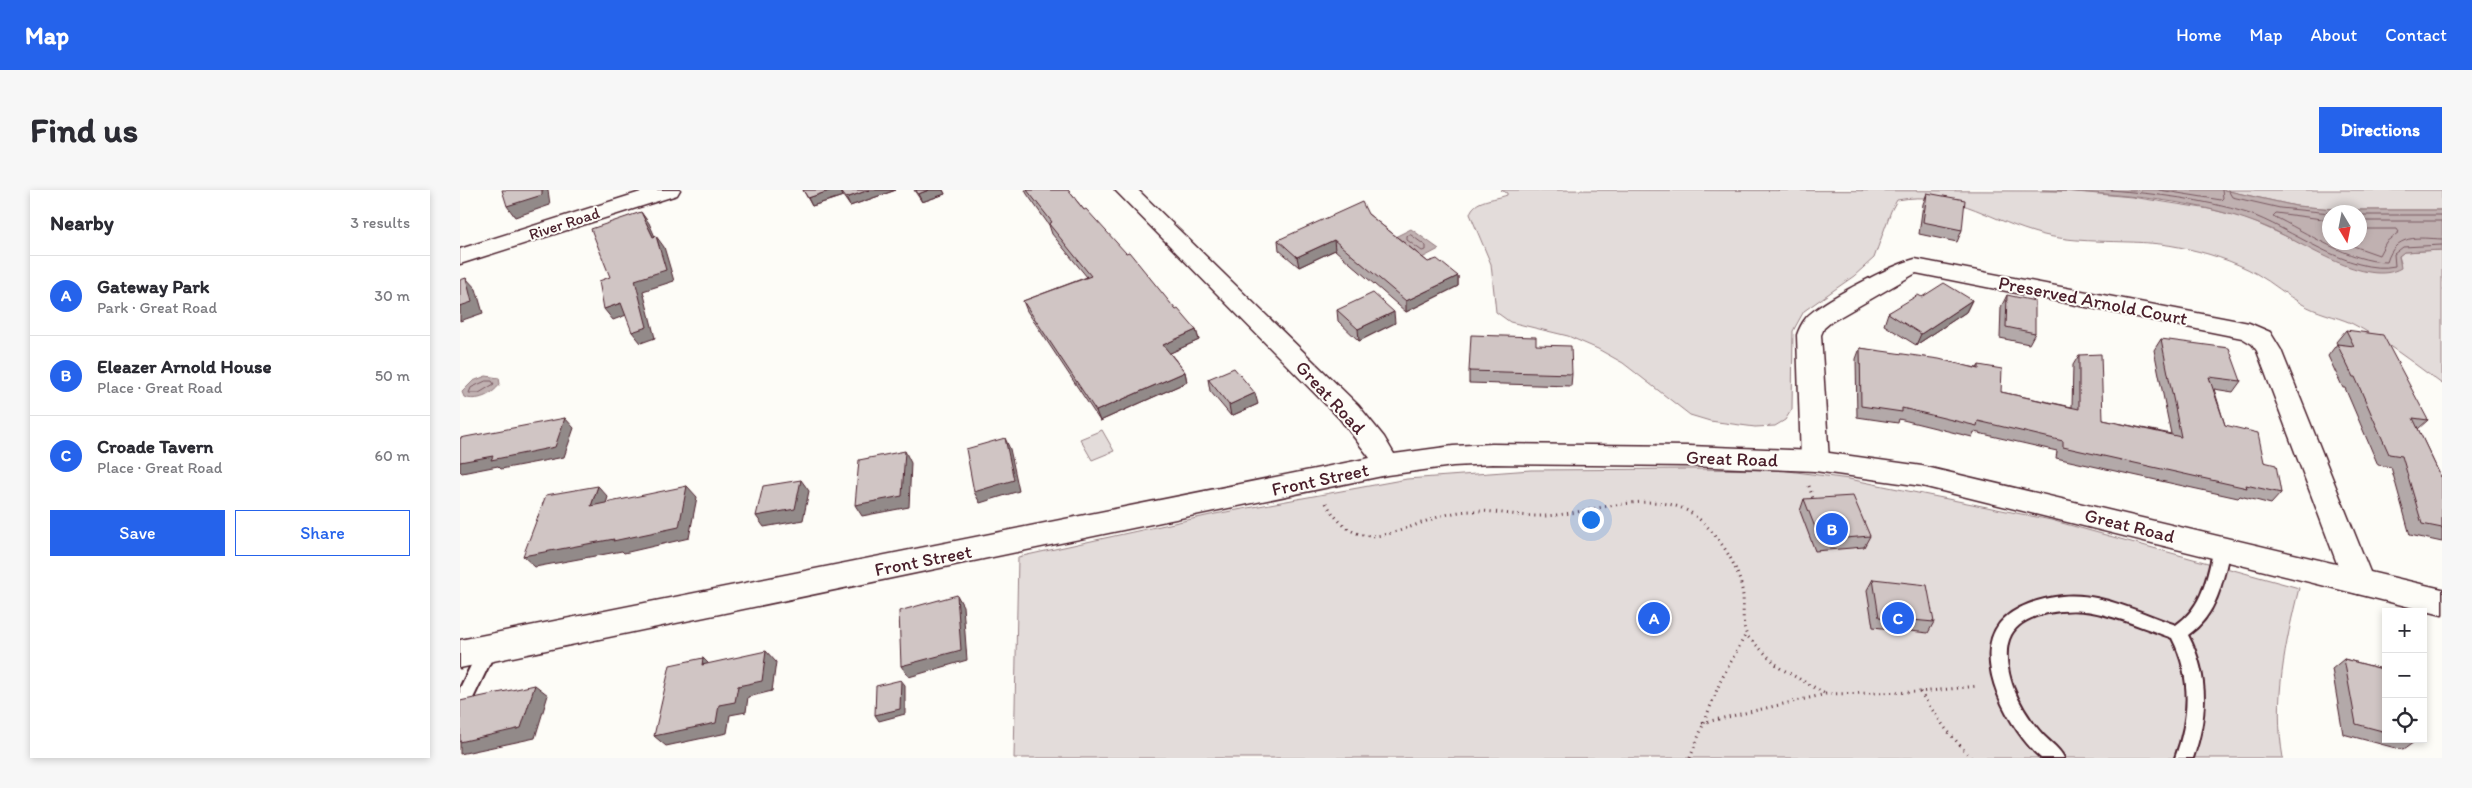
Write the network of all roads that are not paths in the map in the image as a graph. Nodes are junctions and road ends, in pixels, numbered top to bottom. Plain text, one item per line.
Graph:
1 (669, 190) edge
2 (1126, 190) edge
3 (460, 257) edge
4 (1814, 461) junction
5 (1387, 465) junction
6 (2222, 548) junction
7 (2359, 582) junction
8 (2442, 602) edge
9 (2178, 633) junction
10 (474, 651) edge
11 (460, 707) edge
12 (2055, 758) edge
13 (2184, 758) edge

1 - 3 main road, River Road
2 - 5 main road, Great Road
4 - 5 main road, Great Road
4 - 6 main road, Great Road
4 - 7 main road, Preserved Arnold Court
5 - 10 main road, Front Street
6 - 7 main road, Great Road
6 - 9 lane
7 - 8 main road, Great Road
9 - 12 lane
9 - 13 lane
10 - 11 lane

